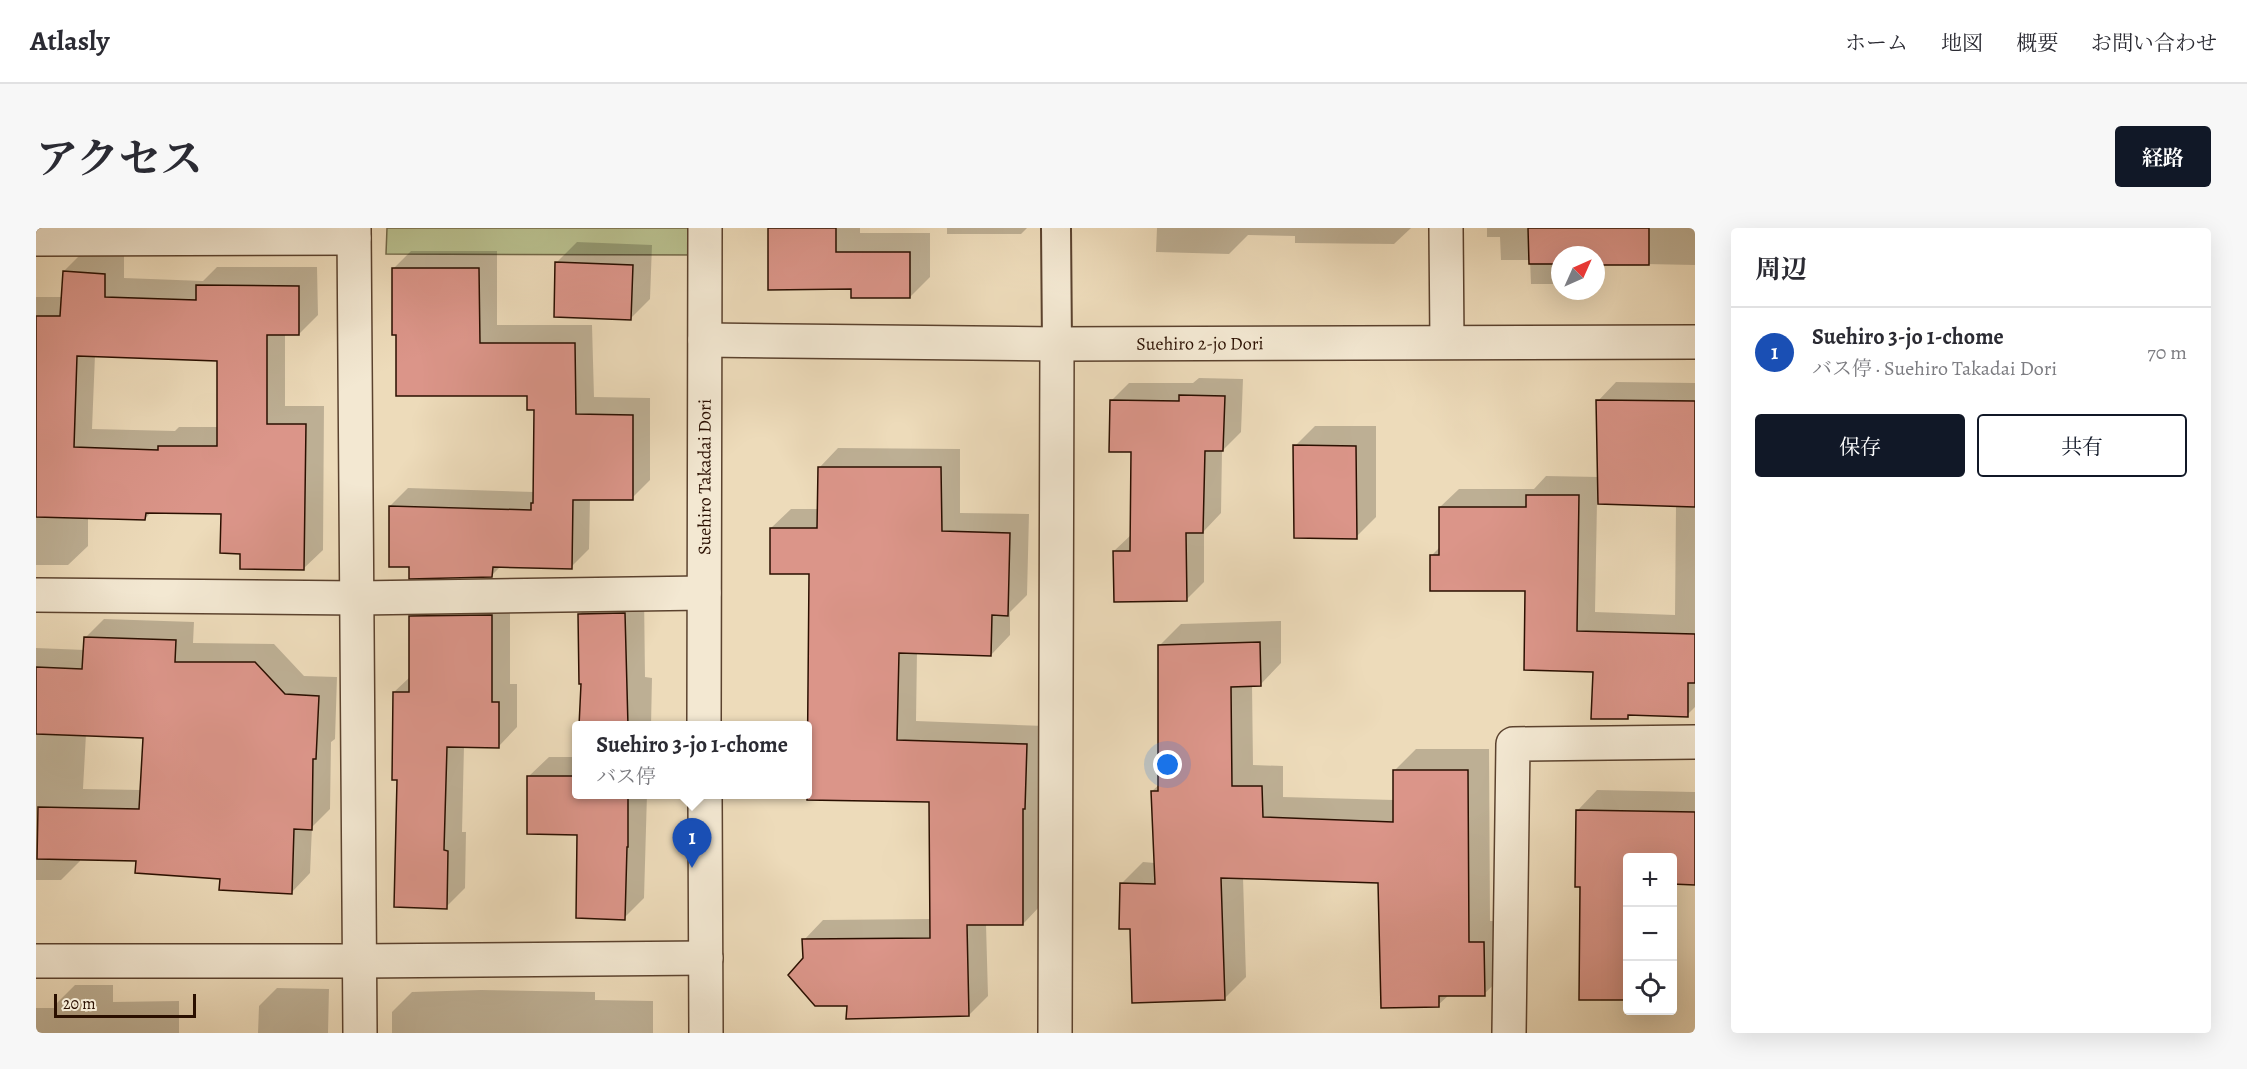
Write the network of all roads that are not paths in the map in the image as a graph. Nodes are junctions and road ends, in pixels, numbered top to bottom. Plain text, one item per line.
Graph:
1 (705, 228) edge
2 (1056, 228) edge
3 (1446, 228) edge
4 (354, 233) edge
5 (36, 239) edge
6 (705, 340) junction
7 (1447, 342) junction
8 (1695, 342) edge
9 (1057, 344) junction
10 (704, 593) junction
11 (36, 595) edge
12 (358, 598) junction
13 (704, 721) edge
14 (1695, 742) edge
15 (705, 799) edge
16 (706, 958) junction
17 (36, 961) edge
18 (360, 961) junction
19 (360, 1033) edge
20 (706, 1033) edge
21 (1055, 1033) edge
22 (1509, 1033) edge

1 - 6 street, Suehiro Takadai Dori
2 - 9 lane
3 - 7 street
4 - 5 street
4 - 12 street
6 - 9 street, Suehiro 2-jo Dori
6 - 10 street, Suehiro Takadai Dori
7 - 8 street, Suehiro 2-jo Dori
7 - 9 street, Suehiro 2-jo Dori
9 - 21 street
10 - 12 street
10 - 13 street, Suehiro Takadai Dori
11 - 12 street
12 - 18 street
14 - 22 street
15 - 16 street
16 - 18 street
16 - 20 street
17 - 18 street
18 - 19 street

